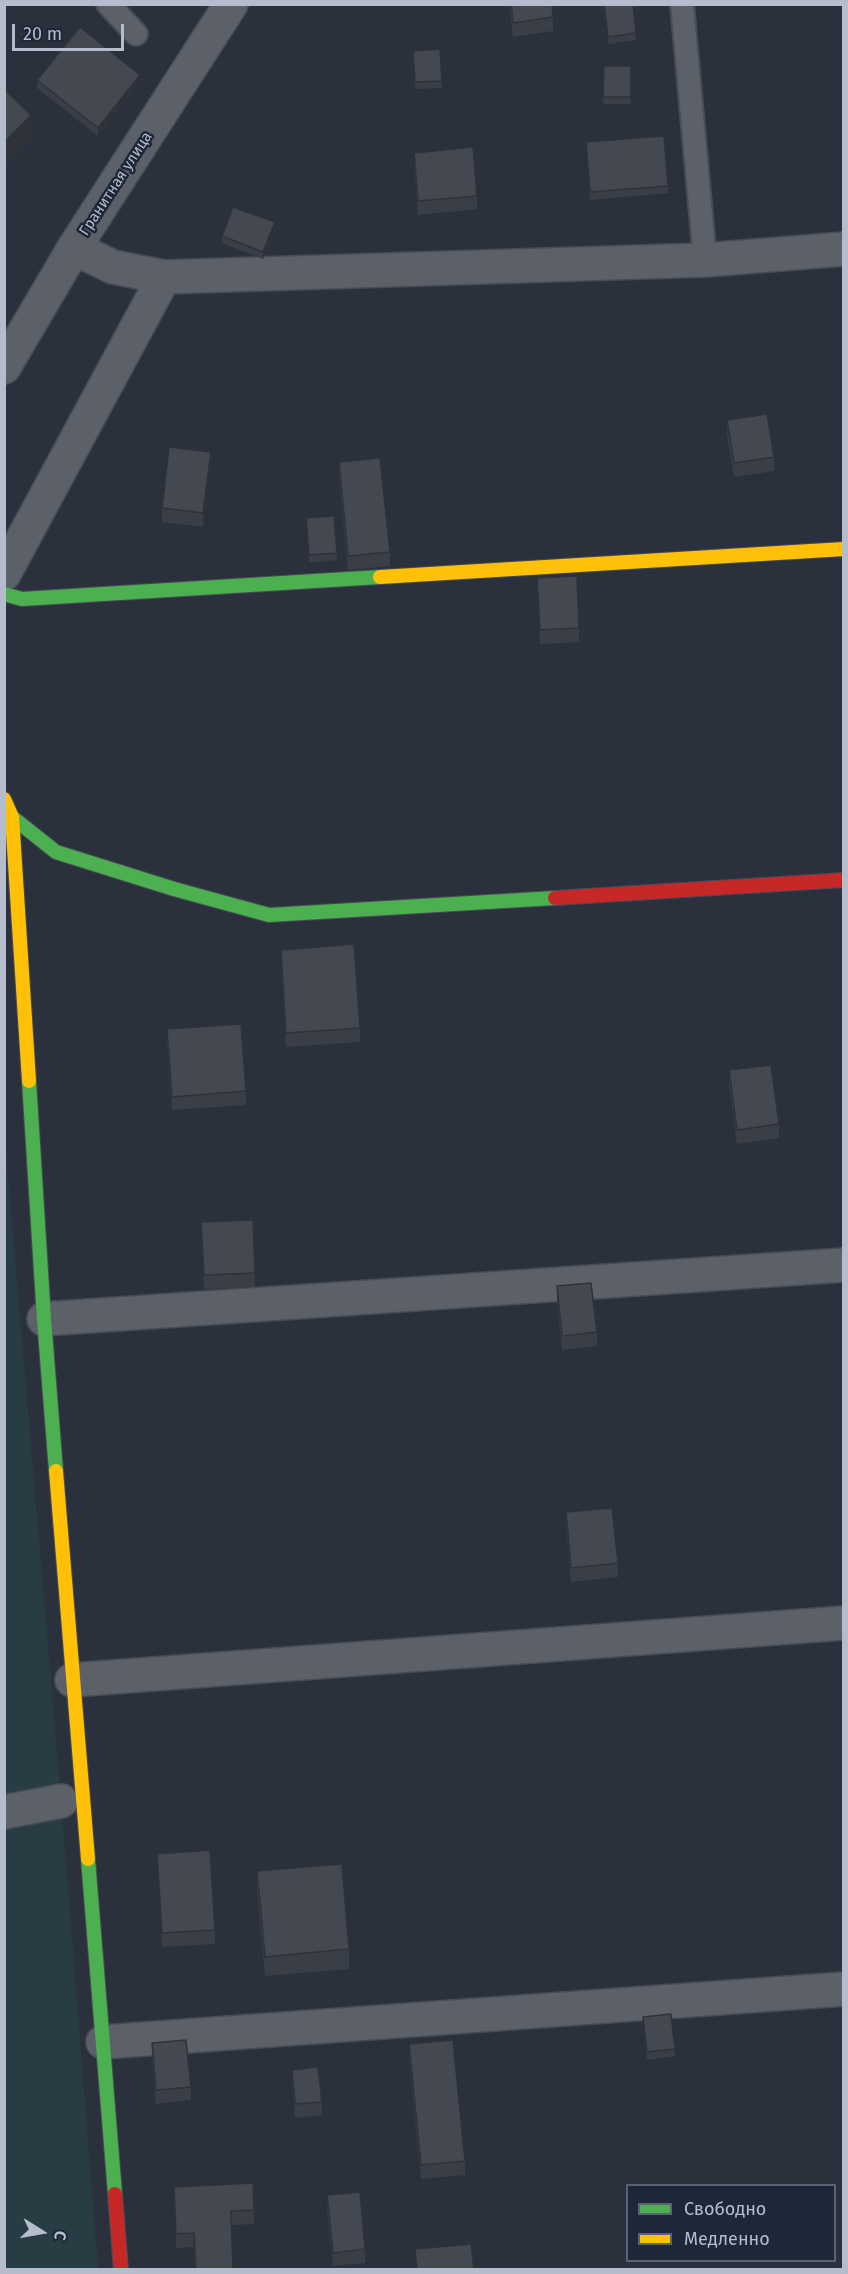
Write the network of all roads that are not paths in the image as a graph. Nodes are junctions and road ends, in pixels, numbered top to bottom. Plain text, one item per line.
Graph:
1 (108, 4) edge
2 (231, 4) edge
3 (682, 4) edge
4 (136, 34) dead end
5 (74, 248) junction
6 (843, 249) edge
7 (705, 260) junction
8 (164, 277) junction
9 (4, 367) edge
10 (843, 549) edge
11 (4, 574) edge
12 (4, 594) edge
13 (4, 799) edge
14 (12, 817) junction
15 (843, 880) edge
16 (843, 1265) edge
17 (44, 1319) junction
18 (843, 1623) edge
19 (72, 1680) junction
20 (61, 1801) dead end
21 (4, 1812) edge
22 (843, 1989) edge
23 (103, 2042) junction
24 (121, 2270) edge

1 - 4 lane
2 - 5 street, Гранитная улица
3 - 7 lane
5 - 8 street
5 - 9 street, Гранитная улица
6 - 7 street
7 - 8 street
8 - 11 street
10 - 12 street
13 - 14 street
14 - 15 street
14 - 17 street
16 - 17 street
17 - 19 street
18 - 19 street
19 - 23 street
20 - 21 street
22 - 23 street
23 - 24 street

